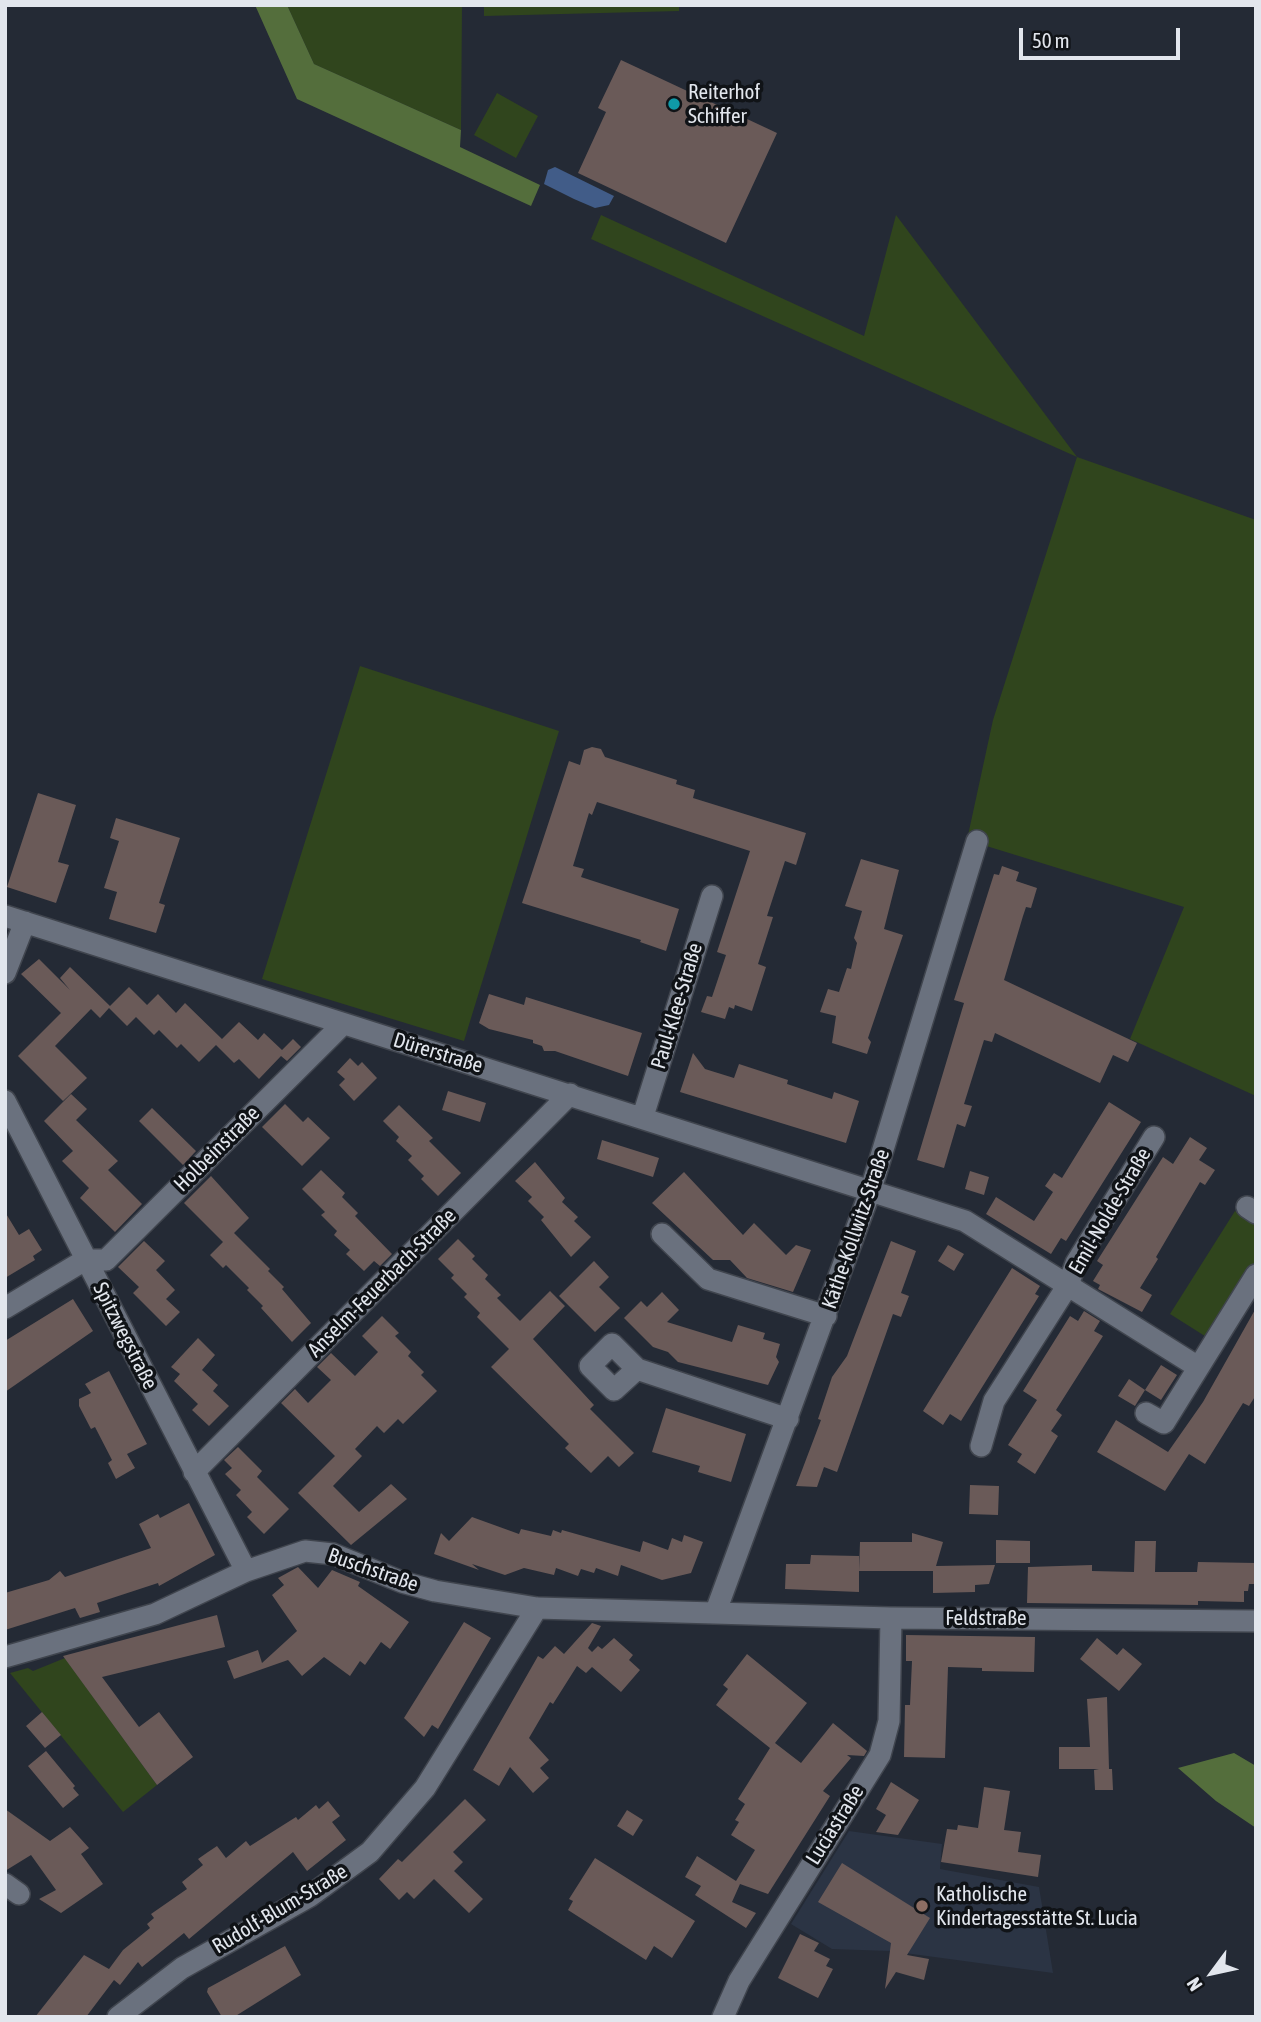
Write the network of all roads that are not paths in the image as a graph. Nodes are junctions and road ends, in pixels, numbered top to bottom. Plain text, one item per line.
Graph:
1 (977, 841) dead end
2 (712, 896) dead end
3 (15, 919) edge
4 (5, 973) edge
5 (343, 1024) junction
6 (570, 1094) junction
7 (5, 1101) edge
8 (643, 1116) junction
9 (1154, 1137) dead end
10 (871, 1189) junction
11 (662, 1234) dead end
12 (85, 1259) junction
13 (1256, 1275) edge
14 (1068, 1285) junction
15 (5, 1308) edge
16 (826, 1316) junction
17 (1198, 1367) junction
18 (637, 1369) dead end
19 (1146, 1413) dead end
20 (788, 1419) junction
21 (981, 1446) dead end
22 (194, 1472) junction
23 (246, 1571) junction
24 (537, 1608) junction
25 (716, 1611) junction
26 (891, 1618) junction
27 (1256, 1621) edge
28 (5, 1657) edge
29 (118, 2017) edge
30 (723, 2017) edge

1 - 10 street, Käthe-Kollwitz-Straße
2 - 8 street, Paul-Klee-Straße
3 - 4 street
3 - 5 street, Dürerstraße
5 - 6 street, Dürerstraße
5 - 12 street, Holbeinstraße
6 - 8 street, Dürerstraße
6 - 22 street, Anselm-Feuerbach-Straße
7 - 12 street, Spitzwegstraße
8 - 10 street, Dürerstraße
9 - 14 street, Emil-Nolde-Straße
10 - 14 street, Emil-Nolde-Straße
10 - 16 street, Käthe-Kollwitz-Straße
11 - 16 street
12 - 15 street, Holbeinstraße
12 - 22 street, Spitzwegstraße
13 - 17 street
14 - 17 street, Emil-Nolde-Straße
14 - 21 street, Emil-Nolde-Straße
16 - 20 street, Käthe-Kollwitz-Straße
17 - 19 street
18 - 20 street
20 - 25 street, Käthe-Kollwitz-Straße
22 - 23 street, Spitzwegstraße
23 - 24 street, Buschstraße
23 - 28 street, Buschstraße
24 - 25 street, Buschstraße
24 - 29 street, Rudolf-Blum-Straße
25 - 26 street, Feldstraße
26 - 27 street, Feldstraße
26 - 30 street, Luciastraße

